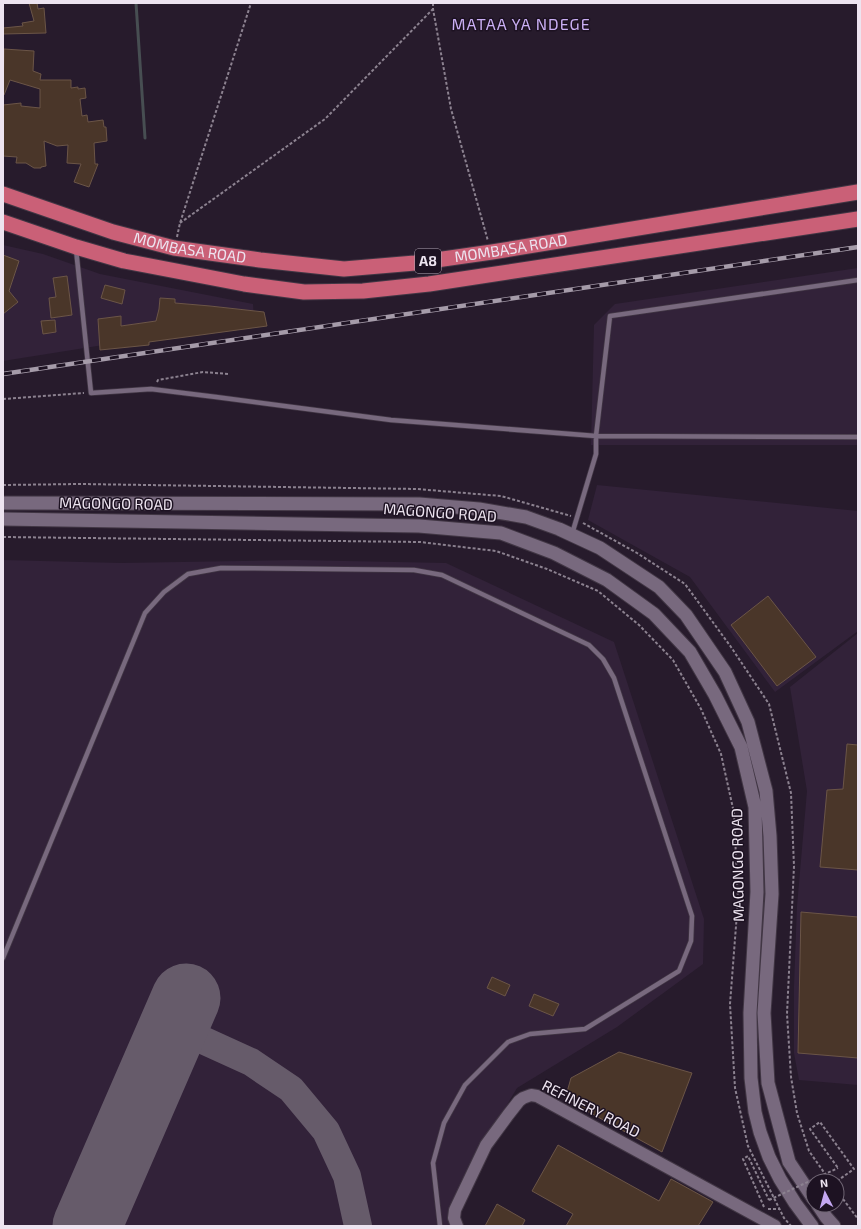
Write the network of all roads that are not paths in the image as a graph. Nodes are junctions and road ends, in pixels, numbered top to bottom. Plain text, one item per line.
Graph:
1 (858, 192) edge
2 (3, 194) edge
3 (858, 219) edge
4 (3, 222) edge
5 (76, 247) junction
6 (858, 280) edge
7 (596, 436) junction
8 (858, 437) edge
9 (3, 503) edge
10 (419, 504) junction
11 (3, 519) edge
12 (419, 526) junction
13 (572, 534) junction
14 (3, 958) edge
15 (805, 1186) edge
16 (823, 1213) edge
17 (440, 1226) edge
18 (457, 1226) edge
19 (775, 1226) edge
20 (812, 1226) edge
21 (834, 1226) edge

1 - 2 highway, MOMBASA ROAD / A8
3 - 5 highway, MOMBASA ROAD / A8
4 - 5 highway, MOMBASA ROAD / A8
5 - 7 lane
6 - 7 lane
7 - 8 lane
7 - 13 lane
9 - 10 main road, MAGONGO ROAD
10 - 12 main road
10 - 13 main road, MAGONGO ROAD
11 - 12 main road, MAGONGO ROAD
12 - 20 main road, MAGONGO ROAD
13 - 15 main road, MAGONGO ROAD
14 - 17 lane
16 - 21 main road
18 - 19 street, REFINERY ROAD

